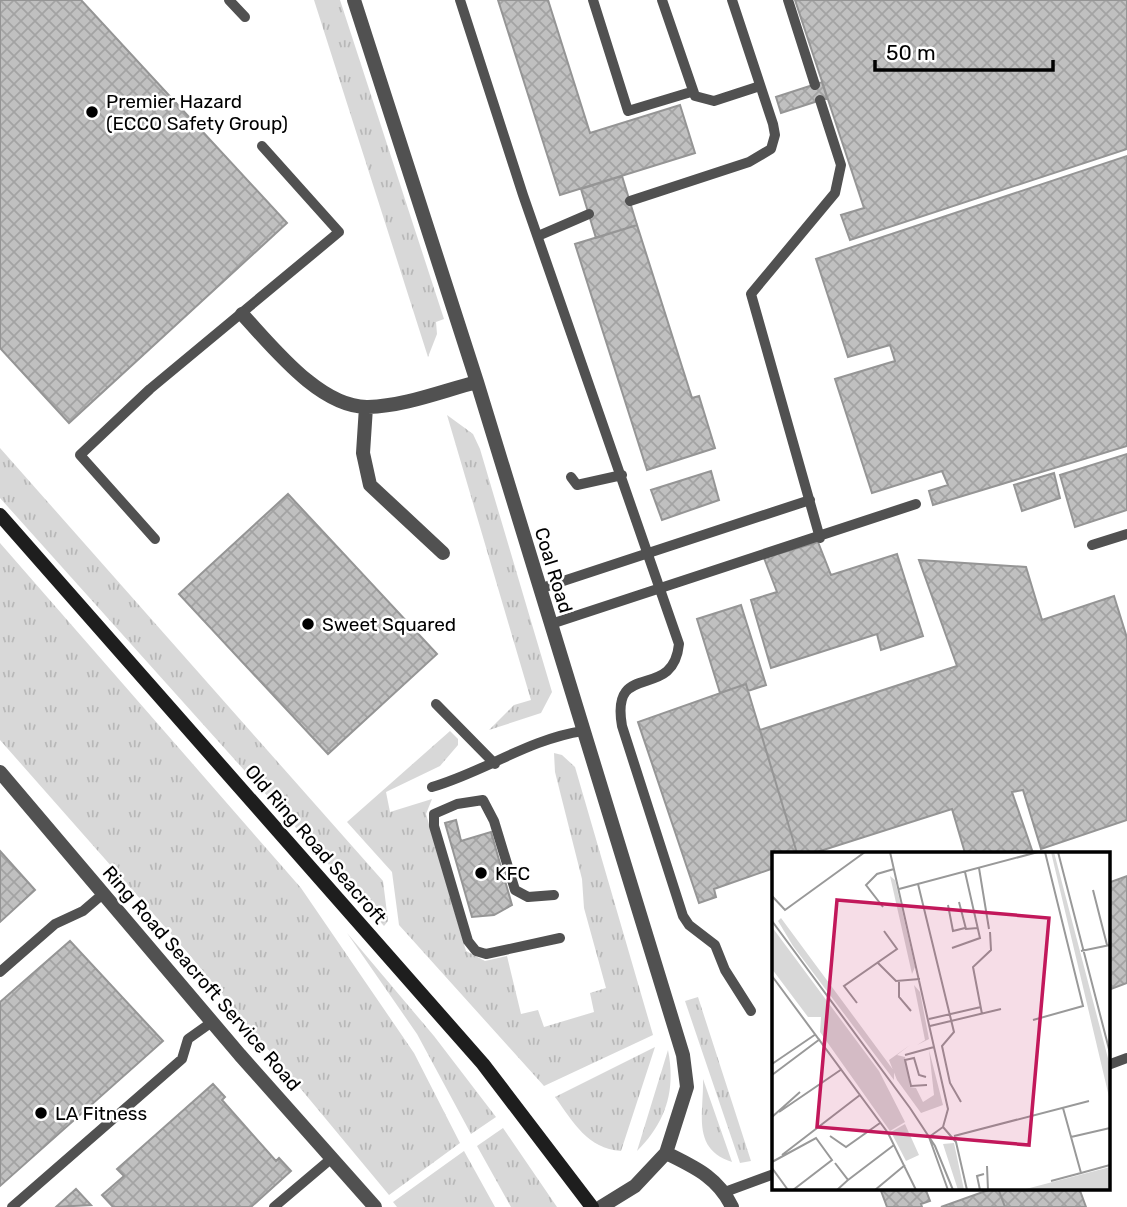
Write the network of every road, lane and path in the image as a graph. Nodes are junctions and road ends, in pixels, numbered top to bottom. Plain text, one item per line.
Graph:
1 (229, 0) edge
2 (354, 0) edge
3 (460, 0) edge
4 (593, 0) edge
5 (662, 0) edge
6 (732, 0) edge
7 (788, 0) edge
8 (245, 18) dead end
9 (815, 85) dead end
10 (760, 86) junction
11 (691, 92) junction
12 (820, 100) dead end
13 (262, 146) dead end
14 (629, 201) dead end
15 (589, 214) dead end
16 (538, 236) junction
17 (242, 313) junction
18 (477, 382) junction
19 (366, 407) junction
20 (622, 475) junction
21 (570, 477) dead end
22 (810, 500) junction
23 (916, 504) dead end
24 (0, 515) edge
25 (1127, 534) edge
26 (820, 537) junction
27 (155, 539) dead end
28 (1092, 544) dead end
29 (443, 553) dead end
30 (648, 555) junction
31 (539, 589) junction
32 (660, 590) junction
33 (551, 624) junction
34 (436, 704) dead end
35 (583, 731) junction
36 (495, 764) junction
37 (0, 772) edge
38 (432, 787) dead end
39 (104, 893) junction
40 (554, 895) dead end
41 (560, 938) dead end
42 (0, 972) edge
43 (751, 1011) dead end
44 (212, 1022) junction
45 (1127, 1058) edge
46 (1110, 1064) edge
47 (666, 1153) junction
48 (332, 1158) junction
49 (772, 1175) edge
50 (724, 1192) junction
51 (12, 1207) edge
52 (274, 1207) edge
53 (375, 1207) edge
54 (592, 1207) edge
55 (601, 1207) edge
56 (732, 1207) edge

1 - 8 lane
2 - 18 street, Coal Road
3 - 16 lane
4 - 11 lane
5 - 11 lane
6 - 10 lane
7 - 9 lane
10 - 11 lane
10 - 14 lane
12 - 22 lane
13 - 17 lane
15 - 16 lane
16 - 20 lane
17 - 19 street
17 - 27 lane
18 - 19 street
18 - 31 street, Coal Road
19 - 29 street
20 - 21 lane
20 - 30 lane
22 - 26 lane
22 - 30 lane
23 - 26 lane
24 - 54 main road, Old Ring Road Seacroft
25 - 28 lane
26 - 32 lane
30 - 31 lane
30 - 32 lane
31 - 33 street, Coal Road
32 - 33 lane
32 - 43 lane
33 - 35 street, Coal Road
34 - 36 lane
35 - 36 lane
35 - 47 street, Coal Road
36 - 38 lane
37 - 39 street, Ring Road Seacroft Service Road
39 - 42 lane
39 - 44 street, Ring Road Seacroft Service Road
40 - 41 lane
44 - 48 street, Ring Road Seacroft Service Road
44 - 51 lane
45 - 46 lane
47 - 50 street
47 - 55 street, Coal Road
48 - 52 lane
48 - 53 street, Ring Road Seacroft Service Road
49 - 50 lane
50 - 56 street

